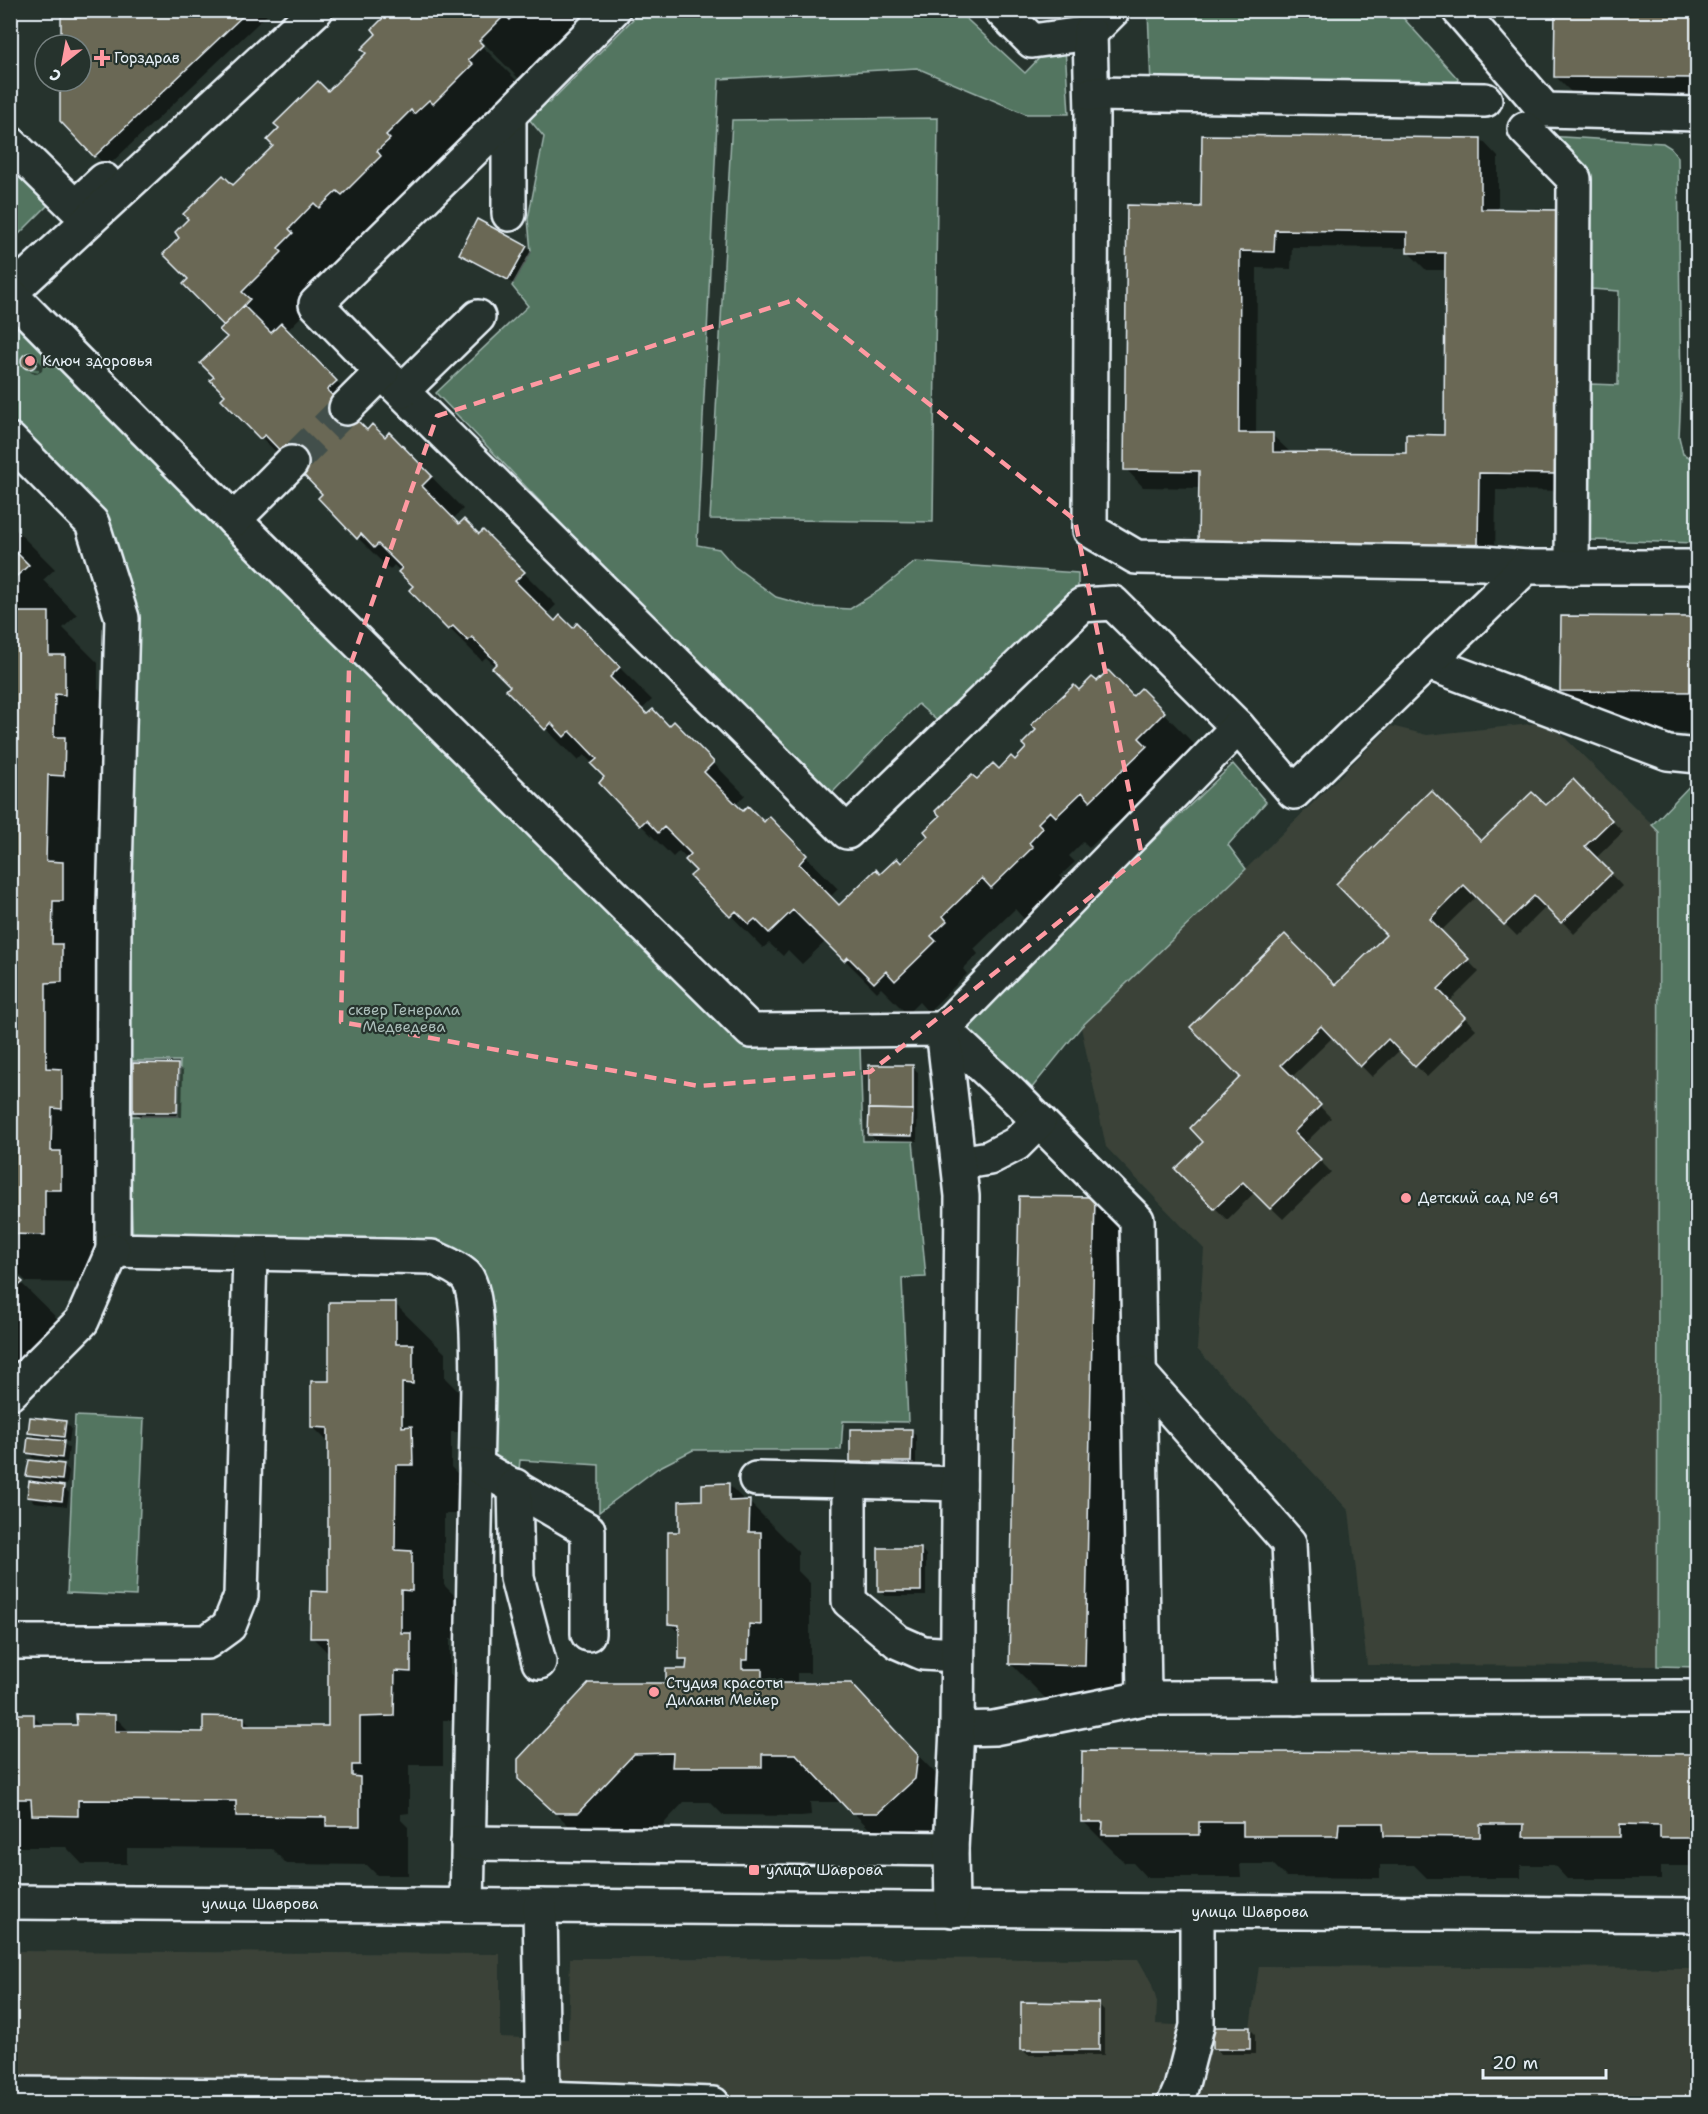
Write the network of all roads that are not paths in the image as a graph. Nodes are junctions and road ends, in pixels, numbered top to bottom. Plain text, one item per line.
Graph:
1 (289, 10) edge
2 (316, 10) edge
3 (613, 10) edge
4 (1001, 10) edge
5 (1459, 10) edge
6 (1101, 22) edge
7 (1092, 94) junction
8 (1485, 100) dead end
9 (1698, 114) edge
10 (509, 115) junction
11 (1525, 129) dead end
12 (10, 143) edge
13 (509, 214) dead end
14 (10, 293) edge
15 (478, 317) dead end
16 (392, 382) junction
17 (346, 408) tunnel mouth
18 (10, 440) edge
19 (291, 463) tunnel mouth
20 (234, 520) junction
21 (1136, 557) junction
22 (1526, 567) junction
23 (1698, 567) edge
24 (1572, 568) junction
25 (1113, 603) junction
26 (1429, 663) junction
27 (1238, 727) junction
28 (1694, 764) edge
29 (943, 1029) junction
30 (1039, 1121) junction
31 (959, 1163) junction
32 (113, 1250) junction
33 (250, 1254) junction
34 (1139, 1373) junction
35 (10, 1393) edge
36 (476, 1465) junction
37 (756, 1479) dead end
38 (849, 1481) junction
39 (959, 1484) junction
40 (515, 1486) junction
41 (588, 1634) dead end
42 (10, 1642) edge
43 (957, 1655) junction
44 (539, 1662) dead end
45 (1698, 1697) edge
46 (1144, 1698) junction
47 (1296, 1698) junction
48 (957, 1729) junction
49 (468, 1843) junction
50 (951, 1850) junction
51 (10, 1902) edge
52 (467, 1905) junction
53 (540, 1906) junction
54 (952, 1910) junction
55 (1197, 1912) junction
56 (1698, 1915) edge
57 (10, 2094) edge
58 (543, 2098) junction
59 (713, 2103) edge
60 (1174, 2103) edge

1 - 12 street
2 - 14 street
3 - 10 street
4 - 6 street
5 - 9 street
6 - 7 street
7 - 8 street
7 - 21 street
10 - 13 street
10 - 16 street
11 - 24 street
14 - 20 street
15 - 16 street
16 - 17 street
16 - 25 street
18 - 32 street
19 - 20 street
20 - 29 street
21 - 22 street
21 - 25 street
22 - 24 street
22 - 26 street
23 - 24 street
25 - 27 street
26 - 27 street
26 - 28 street
27 - 29 street
29 - 30 street
29 - 31 street
30 - 31 street
30 - 34 street
31 - 39 street
32 - 33 street
32 - 35 street
33 - 36 street
33 - 42 street
34 - 46 street
34 - 47 street
36 - 40 street
36 - 49 street
37 - 38 street
38 - 39 street
38 - 43 street
39 - 43 street
40 - 41 street
40 - 44 street
43 - 48 street
45 - 47 street
46 - 47 street
46 - 48 street
48 - 50 street
49 - 50 street
49 - 52 street
50 - 54 street
51 - 52 street, улица Шаврова
52 - 53 street, улица Шаврова
53 - 54 street, улица Шаврова
53 - 58 street
54 - 55 street, улица Шаврова
55 - 56 street, улица Шаврова
55 - 60 street
57 - 58 street
58 - 59 street

